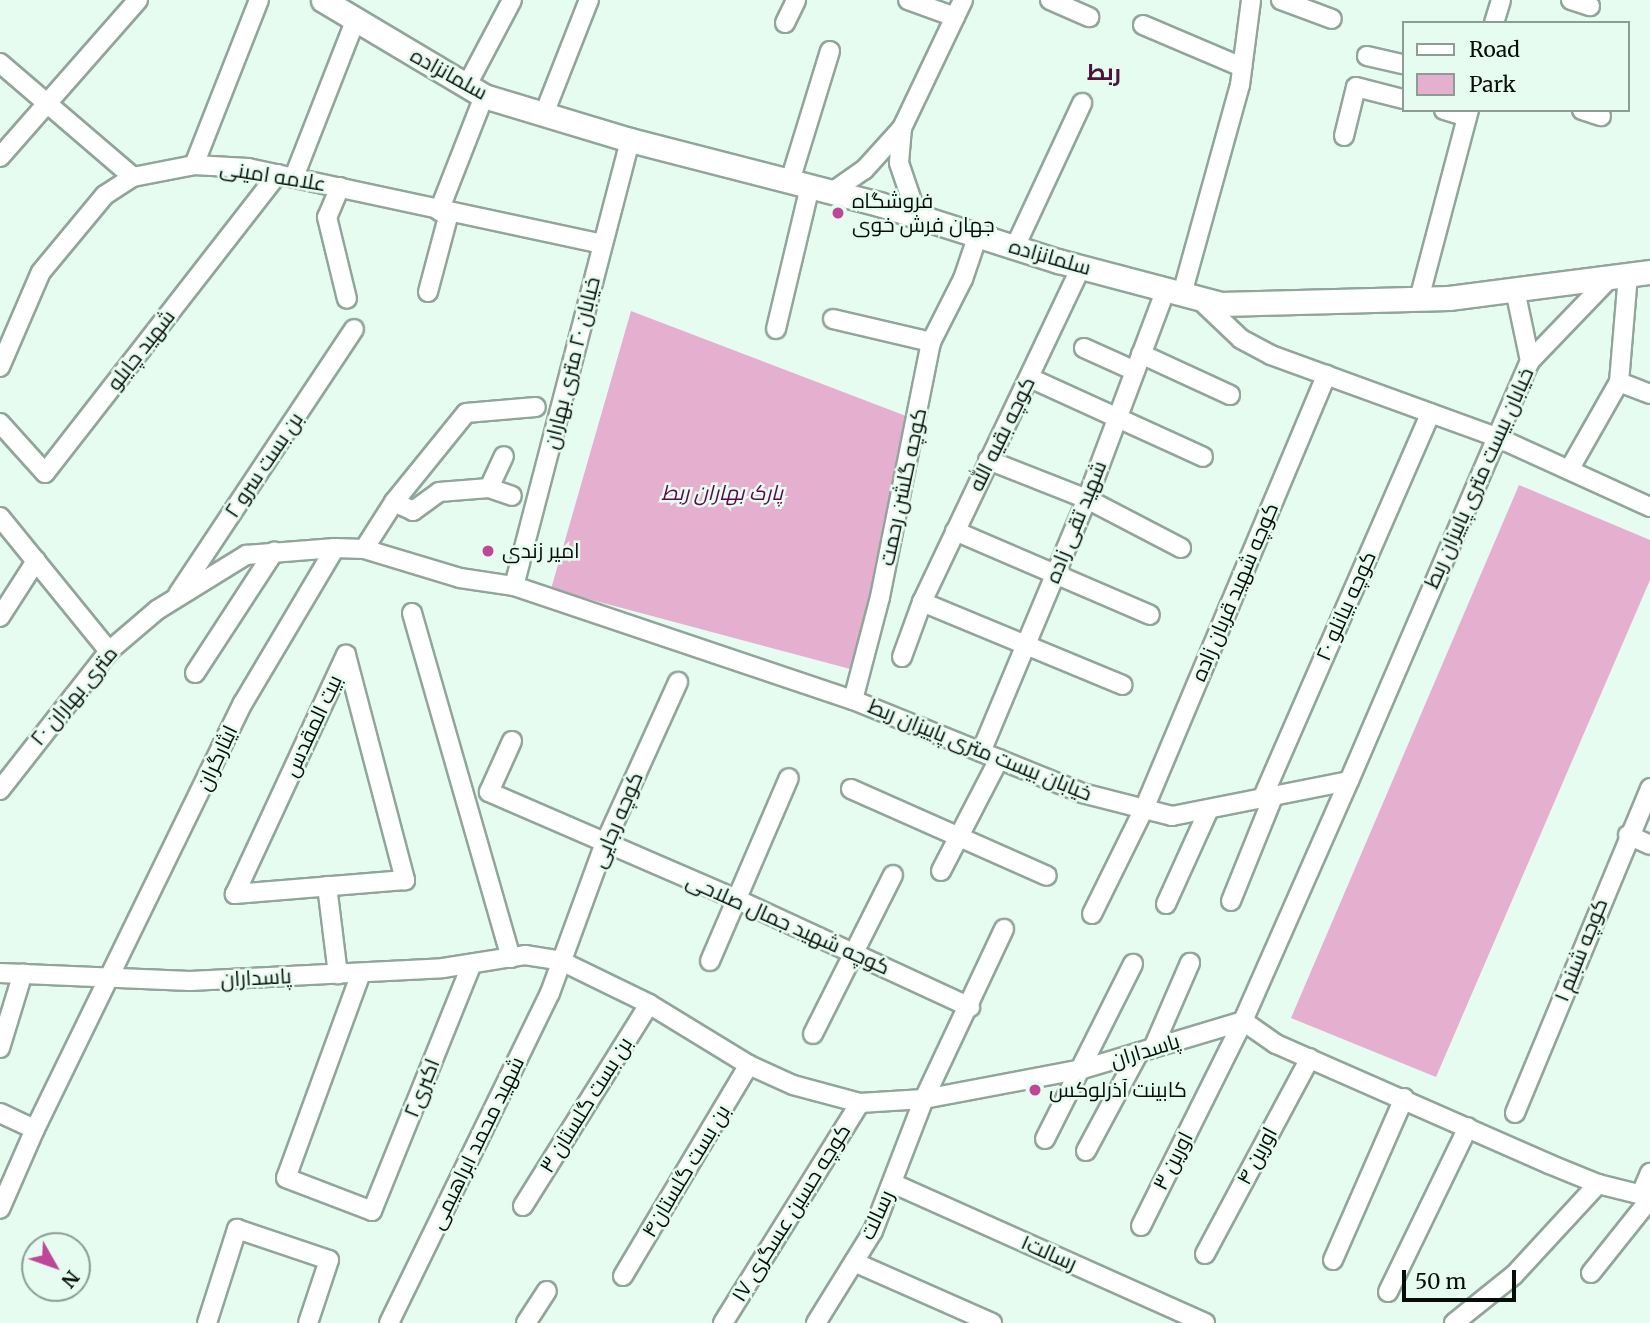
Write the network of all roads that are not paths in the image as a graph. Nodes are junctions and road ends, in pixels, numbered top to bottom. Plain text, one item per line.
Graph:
1 (138, 0) edge
2 (259, 0) edge
3 (323, 0) edge
4 (512, 0) edge
5 (589, 0) edge
6 (796, 0) edge
7 (908, 0) edge
8 (964, 0) edge
9 (1050, 0) edge
10 (1251, 0) edge
11 (1281, 0) edge
12 (1502, 0) edge
13 (1571, 0) edge
14 (1590, 6) dead end
15 (955, 16) junction
16 (1089, 17) dead end
17 (1332, 19) dead end
18 (355, 20) junction
19 (1495, 21) edge
20 (785, 23) dead end
21 (1143, 25) dead end
22 (830, 51) dead end
23 (1367, 56) dead end
24 (0, 63) edge
25 (1402, 64) edge
26 (1242, 67) junction
27 (475, 91) junction
28 (1402, 99) edge
29 (46, 103) junction
30 (1082, 103) dead end
31 (1588, 112) edge
32 (1468, 113) edge
33 (544, 114) junction
34 (1601, 116) dead end
35 (902, 128) junction
36 (1344, 136) dead end
37 (629, 140) junction
38 (0, 157) edge
39 (194, 165) junction
40 (286, 176) junction
41 (133, 177) junction
42 (800, 183) junction
43 (340, 187) junction
44 (832, 192) junction
45 (444, 212) junction
46 (917, 216) junction
47 (978, 235) junction
48 (602, 244) junction
49 (1015, 247) junction
50 (1081, 267) junction
51 (1629, 275) edge
52 (1515, 290) junction
53 (428, 292) dead end
54 (1182, 293) junction
55 (347, 299) dead end
56 (1419, 299) junction
57 (833, 318) dead end
58 (354, 329) dead end
59 (776, 329) dead end
60 (931, 342) junction
61 (1084, 348) dead end
62 (1530, 361) junction
63 (1138, 363) junction
64 (0, 367) edge
65 (1326, 375) junction
66 (1030, 377) junction
67 (1619, 382) junction
68 (1650, 394) edge
69 (1230, 395) dead end
70 (536, 407) dead end
71 (1431, 413) junction
72 (1118, 415) junction
73 (0, 423) edge
74 (1494, 436) junction
75 (504, 456) dead end
76 (1203, 457) dead end
77 (988, 460) junction
78 (1569, 470) junction
79 (489, 488) junction
80 (512, 496) dead end
81 (1087, 499) junction
82 (394, 502) junction
83 (1650, 507) edge
84 (0, 517) edge
85 (955, 530) junction
86 (335, 548) junction
87 (1181, 548) dead end
88 (364, 549) junction
89 (274, 552) junction
90 (36, 561) junction
91 (1055, 575) junction
92 (514, 586) junction
93 (173, 601) junction
94 (922, 602) junction
95 (412, 612) dead end
96 (1150, 615) dead end
97 (0, 617) edge
98 (1025, 648) junction
99 (109, 651) junction
100 (902, 657) dead end
101 (195, 673) dead end
102 (678, 682) dead end
103 (1122, 685) dead end
104 (853, 699) junction
105 (512, 741) dead end
106 (981, 752) junction
107 (999, 759) junction
108 (789, 779) dead end
109 (1349, 781) junction
110 (1650, 788) edge
111 (851, 789) dead end
112 (0, 790) edge
113 (1268, 798) junction
114 (1144, 809) junction
115 (1209, 809) junction
116 (1628, 835) junction
117 (959, 836) junction
118 (606, 844) junction
119 (1650, 845) edge
120 (941, 871) dead end
121 (893, 875) dead end
122 (1047, 876) dead end
123 (327, 886) junction
124 (736, 899) junction
125 (1231, 901) dead end
126 (1166, 904) dead end
127 (1091, 914) dead end
128 (1004, 929) dead end
129 (854, 953) junction
130 (511, 958) junction
131 (561, 961) junction
132 (710, 961) dead end
133 (1190, 963) dead end
134 (472, 964) junction
135 (1133, 964) dead end
136 (0, 973) edge
137 (23, 973) junction
138 (361, 973) junction
139 (338, 974) junction
140 (111, 976) junction
141 (649, 1004) junction
142 (970, 1007) junction
143 (1243, 1021) junction
144 (813, 1034) dead end
145 (0, 1048) edge
146 (1146, 1050) junction
147 (1310, 1058) junction
148 (749, 1065) junction
149 (1083, 1069) junction
150 (1404, 1098) junction
151 (924, 1099) junction
152 (860, 1103) junction
153 (0, 1113) edge
154 (1515, 1113) dead end
155 (1468, 1127) junction
156 (36, 1129) junction
157 (1045, 1139) dead end
158 (1086, 1151) dead end
159 (1650, 1173) edge
160 (892, 1183) junction
161 (1598, 1184) junction
162 (1647, 1197) edge
163 (523, 1206) dead end
164 (0, 1209) edge
165 (1141, 1226) dead end
166 (1205, 1254) dead end
167 (1334, 1260) dead end
168 (854, 1262) junction
169 (1591, 1273) dead end
170 (622, 1276) dead end
171 (547, 1291) dead end
172 (1388, 1292) dead end
173 (207, 1323) edge
174 (308, 1323) edge
175 (389, 1323) edge
176 (526, 1323) edge
177 (723, 1323) edge
178 (816, 1323) edge
179 (992, 1323) edge
180 (1205, 1323) edge
181 (1454, 1323) edge

1 - 29 street
2 - 39 street
3 - 18 main road, سلمانزاده
4 - 27 street
5 - 33 street
6 - 20 street
7 - 15 street
8 - 15 street
9 - 16 street
10 - 26 street, شهید تقی زاده
11 - 17 street
12 - 19 street
13 - 14 street
15 - 35 street
18 - 27 main road, سلمانزاده
18 - 40 street
21 - 26 street
22 - 42 street
23 - 25 street
24 - 29 street
26 - 54 street, شهید تقی زاده
27 - 33 main road, سلمانزاده
27 - 45 street
28 - 36 street
29 - 38 street
29 - 41 street
30 - 49 street
31 - 34 street
32 - 56 street
33 - 37 main road, سلمانزاده
35 - 44 street
35 - 46 street
37 - 42 main road, سلمانزاده
37 - 48 street, خیابان ۲۰ متری بهاران
39 - 40 street, علامه امینی
39 - 41 street, علامه امینی
40 - 43 street, علامه امینی
40 - 73 street, شهید چایلو
41 - 64 street, علامه امینی
42 - 44 main road, سلمانزاده
42 - 59 street
43 - 45 street, علامه امینی
43 - 55 street
44 - 46 main road, سلمانزاده
45 - 48 street, علامه امینی
45 - 53 street
46 - 47 main road, سلمانزاده
47 - 49 main road, سلمانزاده
47 - 60 street, کوچه گلشن رحمت
48 - 92 street, خیابان ۲۰ متری بهاران
49 - 50 main road, سلمانزاده
50 - 54 main road, سلمانزاده
50 - 66 street, کوچه بقیه الله
51 - 52 main road, سلمانزاده
51 - 62 street, خیابان بیست متری پاییزان ربط
51 - 67 street
52 - 56 main road, سلمانزاده
52 - 62 street
54 - 56 main road, سلمانزاده
54 - 63 street, شهید تقی زاده
54 - 65 street
57 - 60 street
58 - 93 street, بن بست سرو ۲
60 - 104 street, کوچه گلشن رحمت
61 - 63 street
62 - 74 street, خیابان بیست متری پاییزان ربط
63 - 69 street
63 - 72 street, شهید تقی زاده
65 - 71 street
65 - 114 street, کوچه شهید قربان زاده
66 - 72 street
66 - 77 street, کوچه بقیه الله
67 - 68 street
67 - 78 street
70 - 82 street
71 - 74 street
71 - 113 street, کوچه بیانلو ۲۰
72 - 76 street
72 - 81 street, شهید تقی زاده
74 - 78 street
74 - 109 street, خیابان بیست متری پاییزان ربط
75 - 79 street
77 - 81 street
77 - 85 street, کوچه بقیه الله
78 - 83 street
79 - 80 street
79 - 82 street
81 - 87 street
81 - 91 street, شهید تقی زاده
82 - 88 street
84 - 90 street
85 - 91 street
85 - 94 street, کوچه بقیه الله
86 - 88 street, ۲۰ متری بهاران
86 - 89 street, ۲۰ متری بهاران
86 - 140 street, ایثارگران
88 - 92 street, ۲۰ متری بهاران
89 - 93 street, ۲۰ متری بهاران
89 - 101 street
90 - 97 street
90 - 99 street
91 - 96 street
91 - 98 street, شهید تقی زاده
92 - 104 street, خیابان بیست متری پاییزان ربط
93 - 99 street, ۲۰ متری بهاران
94 - 98 street
94 - 100 street, کوچه بقیه الله
95 - 130 street
98 - 103 street
98 - 106 street, شهید تقی زاده
99 - 112 street, ۲۰ متری بهاران
102 - 118 street, کوچه رجایی
104 - 106 street, خیابان بیست متری پاییزان ربط
105 - 118 street, کوچه شهید جمال صلاحی
106 - 107 street, خیابان بیست متری پاییزان ربط
107 - 114 street, خیابان بیست متری پاییزان ربط
107 - 117 street
108 - 124 street
109 - 113 street, خیابان بیست متری پاییزان ربط
109 - 143 street, اورین ۳
110 - 116 street, کوچه شبنم ۱
111 - 117 street
113 - 115 street, خیابان بیست متری پاییزان ربط
113 - 125 street, کوچه بیانلو ۲۰
114 - 115 street, خیابان بیست متری پاییزان ربط
114 - 127 street, کوچه شهید قربان زاده
115 - 126 street
116 - 119 street
116 - 154 street, کوچه شبنم ۱
117 - 120 street
117 - 122 street
118 - 124 street, کوچه شهید جمال صلاحی
118 - 131 street, کوچه رجایی
121 - 129 street
123 - 123 street, بیت المقدس
123 - 139 street
124 - 129 street, کوچه شهید جمال صلاحی
124 - 132 street
128 - 142 street, رسالت
129 - 142 street, کوچه شهید جمال صلاحی
129 - 144 street
130 - 131 street, پاسداران
130 - 134 street, پاسداران
131 - 141 street, پاسداران
131 - 175 street, شهید محمد ابراهیمی
133 - 146 street
134 - 138 street, پاسداران
134 - 138 street, اکبری۲
135 - 149 street
136 - 137 street, پاسداران
137 - 140 street, پاسداران
137 - 145 street
138 - 139 street, پاسداران
139 - 140 street, پاسداران
140 - 156 street, ایثارگران
141 - 148 street, پاسداران
141 - 163 street, بن بست گلستان ۳
142 - 151 street, رسالت
143 - 146 street, پاسداران
143 - 147 street
143 - 165 street, اورین ۳
146 - 149 street, پاسداران
146 - 158 street
147 - 150 street
147 - 166 street, اورین ۴
148 - 152 street, پاسداران
148 - 170 street, بن بست گلستان۴
149 - 151 street, پاسداران
149 - 157 street
150 - 155 street
150 - 167 street
151 - 152 street, پاسداران
151 - 160 street, رسالت
152 - 177 street, کوچه حسین عسگری ۱۷
153 - 156 street
155 - 161 street
155 - 172 street
156 - 164 street, ایثارگران
159 - 162 street
160 - 168 street, رسالت
160 - 180 street, رسالت۱
161 - 162 street
161 - 181 street
162 - 169 street
168 - 178 street, رسالت
168 - 179 street
171 - 176 street
173 - 174 street

